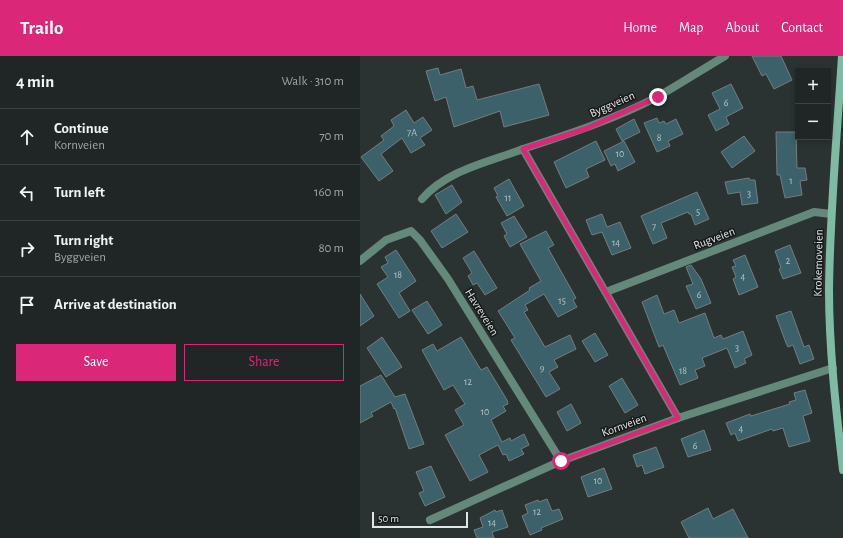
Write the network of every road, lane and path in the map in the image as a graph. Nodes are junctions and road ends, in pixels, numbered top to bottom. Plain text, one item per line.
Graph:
1 (725, 56) edge
2 (842, 56) edge
3 (523, 149) junction
4 (422, 199) dead end
5 (831, 214) junction
6 (360, 261) edge
7 (606, 292) junction
8 (833, 368) junction
9 (678, 418) junction
10 (561, 461) junction
11 (843, 470) edge
12 (430, 520) dead end

1 - 3 street, Byggveien
2 - 5 main road, Krokemoveien
3 - 4 street, Byggveien
3 - 7 street
5 - 7 street, Rugveien
5 - 8 main road, Krokemoveien
6 - 10 street, Havreveien
7 - 9 street
8 - 9 street, Kornveien
8 - 11 main road, Krokemoveien
9 - 10 street, Kornveien
10 - 12 street, Kornveien

